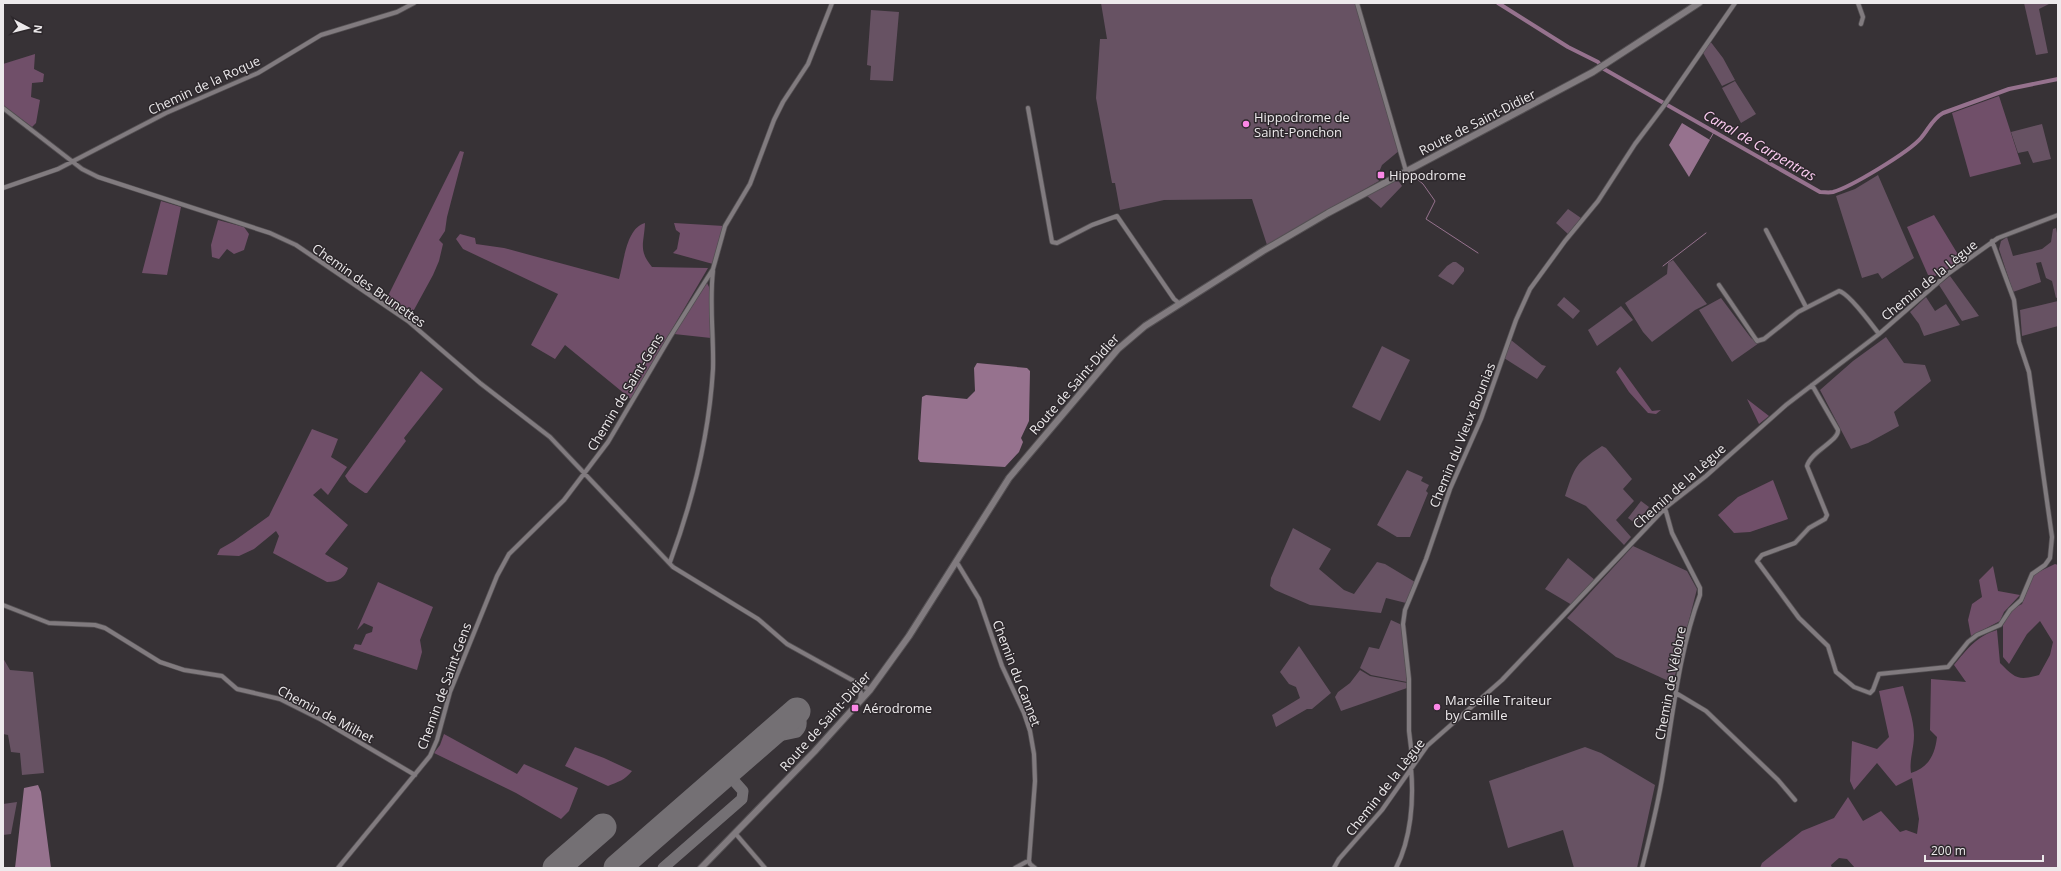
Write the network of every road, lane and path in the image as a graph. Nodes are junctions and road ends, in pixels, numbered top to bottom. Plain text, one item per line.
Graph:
1 (414, 3) edge
2 (832, 3) edge
3 (1357, 3) edge
4 (1699, 3) edge
5 (1735, 3) edge
6 (1858, 3) edge
7 (1861, 24) dead end
8 (3, 108) edge
9 (1028, 108) dead end
10 (73, 161) junction
11 (1406, 171) junction
12 (3, 188) edge
13 (2058, 215) edge
14 (1766, 230) dead end
15 (1992, 241) junction
16 (713, 269) junction
17 (1719, 285) dead end
18 (1180, 304) junction
19 (1806, 307) junction
20 (1879, 334) junction
21 (1812, 385) junction
22 (584, 474) junction
23 (1665, 508) junction
24 (956, 561) junction
25 (670, 562) junction
26 (3, 605) edge
27 (858, 686) junction
28 (869, 691) junction
29 (1676, 693) junction
30 (860, 702) junction
31 (1412, 766) junction
32 (415, 775) junction
33 (1795, 800) dead end
34 (735, 833) junction
35 (1026, 862) dead end
36 (338, 868) edge
37 (701, 868) edge
38 (765, 868) edge
39 (1015, 868) edge
40 (1035, 868) edge
41 (1334, 868) edge
42 (1396, 868) edge
43 (1642, 868) edge

1 - 10 street, Chemin de la Roque
2 - 16 street, Chemin de Saint-Gens
3 - 11 street
4 - 11 main road, Route de Saint-Didier
5 - 31 street, Chemin du Vieux Bounias
6 - 7 street
8 - 10 street, Chemin des Brunettes
9 - 18 street
10 - 12 street, Chemin de la Roque
10 - 22 street, Chemin des Brunettes
11 - 18 main road, Route de Saint-Didier
13 - 15 street, Chemin de la Lègue
14 - 19 street
15 - 20 street, Chemin de la Lègue
15 - 21 street
16 - 22 street, Chemin de Saint-Gens
16 - 25 street
17 - 19 street
18 - 24 main road, Route de Saint-Didier
19 - 20 street
20 - 21 street, Chemin de la Lègue
21 - 23 street, Chemin de la Lègue
22 - 25 street, Chemin des Brunettes
22 - 32 street, Chemin de Saint-Gens
23 - 29 street, Chemin de Vélobre
23 - 31 street, Chemin de la Lègue
24 - 28 main road, Route de Saint-Didier
24 - 40 street, Chemin du Cannet
25 - 27 street, Chemin des Brunettes
26 - 32 street, Chemin de Milhet
27 - 28 street, Chemin des Brunettes
27 - 30 street
28 - 30 main road, Route de Saint-Didier
29 - 33 street
29 - 43 street, Chemin de Vélobre
30 - 34 main road, Route de Saint-Didier
31 - 41 street, Chemin de la Lègue
31 - 42 street, Chemin du Vieux Bounias
32 - 36 street, Chemin de Saint-Gens
34 - 37 main road, Route de Saint-Didier
34 - 38 street
35 - 39 street

